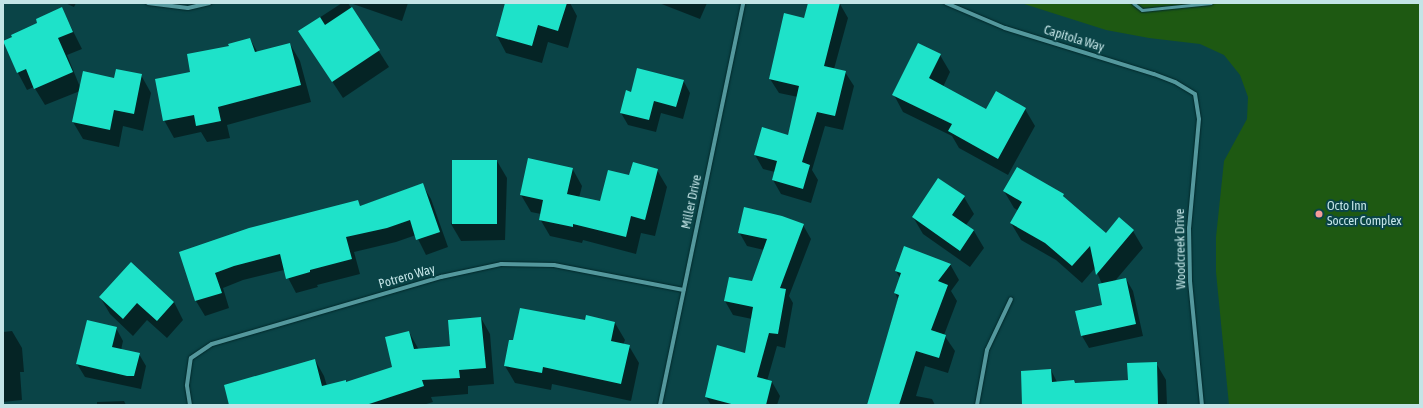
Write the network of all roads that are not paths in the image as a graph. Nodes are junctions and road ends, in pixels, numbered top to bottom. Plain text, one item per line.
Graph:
1 (148, 3) edge
2 (209, 3) edge
3 (743, 3) edge
4 (948, 3) edge
5 (1133, 3) edge
6 (1211, 3) edge
7 (1195, 94) joint
8 (684, 290) junction
9 (1011, 299) dead end
10 (190, 405) edge
11 (660, 405) edge
12 (976, 405) edge
13 (1202, 405) edge

1 - 2 street
3 - 8 street, Miller Drive
4 - 7 street, Capitola Way
5 - 6 lane
7 - 13 street, Woodcreek Drive
8 - 10 street, Potrero Way
8 - 11 street, Miller Drive
9 - 12 street

